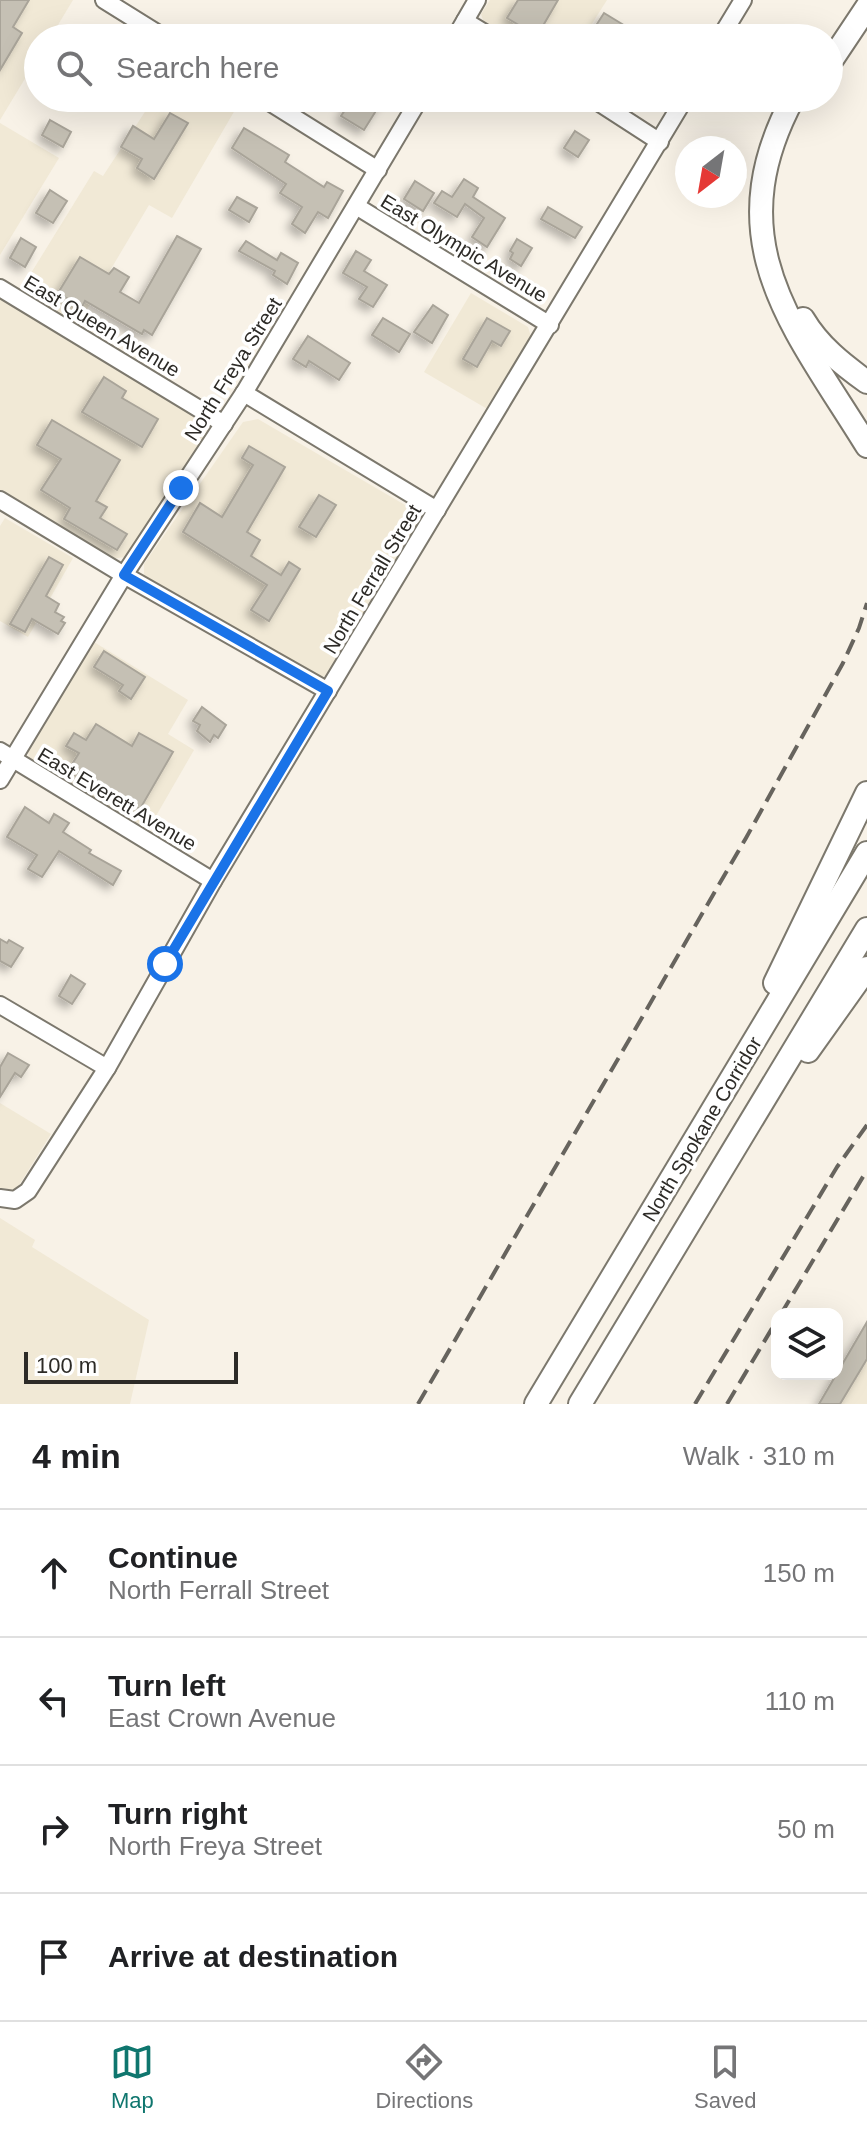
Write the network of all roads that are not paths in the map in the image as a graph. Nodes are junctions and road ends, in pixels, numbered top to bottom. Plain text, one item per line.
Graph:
1 (104, 0) edge
2 (477, 0) edge
3 (743, 0) edge
4 (858, 0) edge
5 (867, 7) edge
6 (465, 21) junction
7 (143, 24) edge
8 (463, 24) edge
9 (470, 24) edge
10 (728, 24) edge
11 (842, 24) edge
12 (843, 43) edge
13 (285, 112) edge
14 (412, 112) edge
15 (614, 112) edge
16 (677, 112) edge
17 (786, 112) edge
18 (799, 112) edge
19 (660, 142) junction
20 (378, 170) junction
21 (356, 206) junction
22 (0, 288) edge
23 (550, 325) junction
24 (867, 382) edge
25 (244, 393) junction
26 (224, 424) junction
27 (863, 440) edge
28 (0, 500) edge
29 (437, 510) junction
30 (124, 575) junction
31 (328, 691) junction
32 (6, 755) edge
33 (0, 780) edge
34 (867, 793) edge
35 (867, 853) edge
36 (213, 881) junction
37 (867, 929) edge
38 (867, 968) edge
39 (0, 1005) edge
40 (107, 1068) junction
41 (694, 1143) junction
42 (711, 1185) junction
43 (7, 1199) edge
44 (536, 1404) edge
45 (580, 1404) edge

1 - 7 street
2 - 6 street
3 - 10 street
4 - 11 highway
5 - 12 highway
6 - 8 street
6 - 9 street
13 - 20 street, East Olympic Avenue
14 - 20 street, North Freya Street
15 - 19 street
16 - 19 street, North Ferrall Street
17 - 27 highway
18 - 24 highway
19 - 23 street, North Ferrall Street
20 - 21 street, North Freya Street
21 - 23 street, East Olympic Avenue
21 - 25 street, North Freya Street
22 - 26 street, East Queen Avenue
23 - 29 street, North Ferrall Street
25 - 26 street, North Freya Street
25 - 29 street
26 - 30 street, North Freya Street
28 - 30 street
29 - 31 street, North Ferrall Street
30 - 31 street
30 - 32 street, North Freya Street
31 - 36 street, North Ferrall Street
32 - 33 street, North Freya Street
32 - 36 street, East Everett Avenue
34 - 41 highway
35 - 41 highway, North Spokane Corridor
36 - 40 street, North Ferrall Street
37 - 42 highway, North Spokane Corridor
38 - 42 highway
39 - 40 street
40 - 43 street, North Ferrall Street
41 - 44 highway, North Spokane Corridor
42 - 45 highway, North Spokane Corridor

